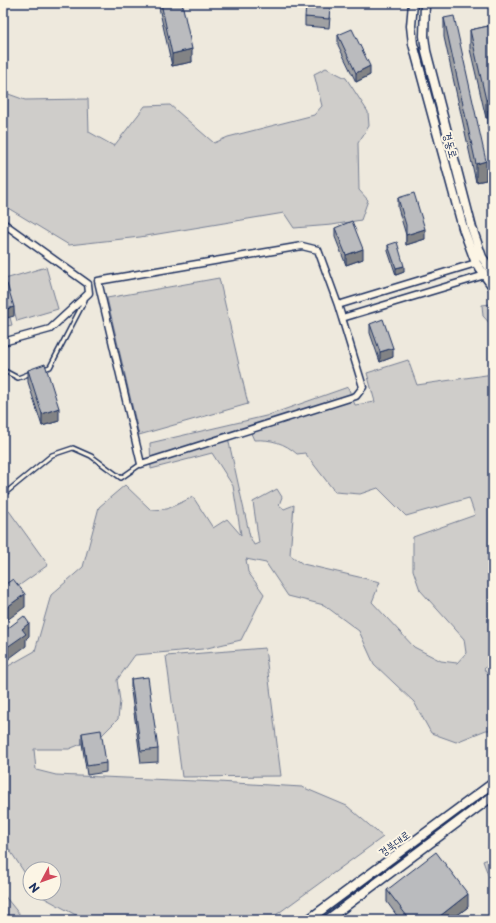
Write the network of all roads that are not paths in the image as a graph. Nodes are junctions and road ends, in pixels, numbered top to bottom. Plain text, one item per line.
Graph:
1 (413, 3) edge
2 (425, 3) edge
3 (3, 223) edge
4 (476, 263) junction
5 (489, 274) edge
6 (98, 281) junction
7 (88, 284) junction
8 (493, 287) edge
9 (89, 293) junction
10 (338, 305) junction
11 (342, 318) junction
12 (3, 342) edge
13 (3, 370) edge
14 (141, 464) junction
15 (3, 495) edge
16 (493, 783) edge
17 (493, 796) edge
18 (308, 920) edge
19 (327, 920) edge

1 - 4 street, 경동로
2 - 5 street, 경동로
3 - 7 street
4 - 5 street, 경동로
4 - 10 street
5 - 8 street, 경동로
5 - 11 street
6 - 7 street
6 - 10 street
6 - 14 street
7 - 9 street
9 - 12 street
9 - 13 lane
10 - 11 street
11 - 14 street
14 - 15 lane
16 - 18 street, 경북대로
17 - 19 street, 경북대로

